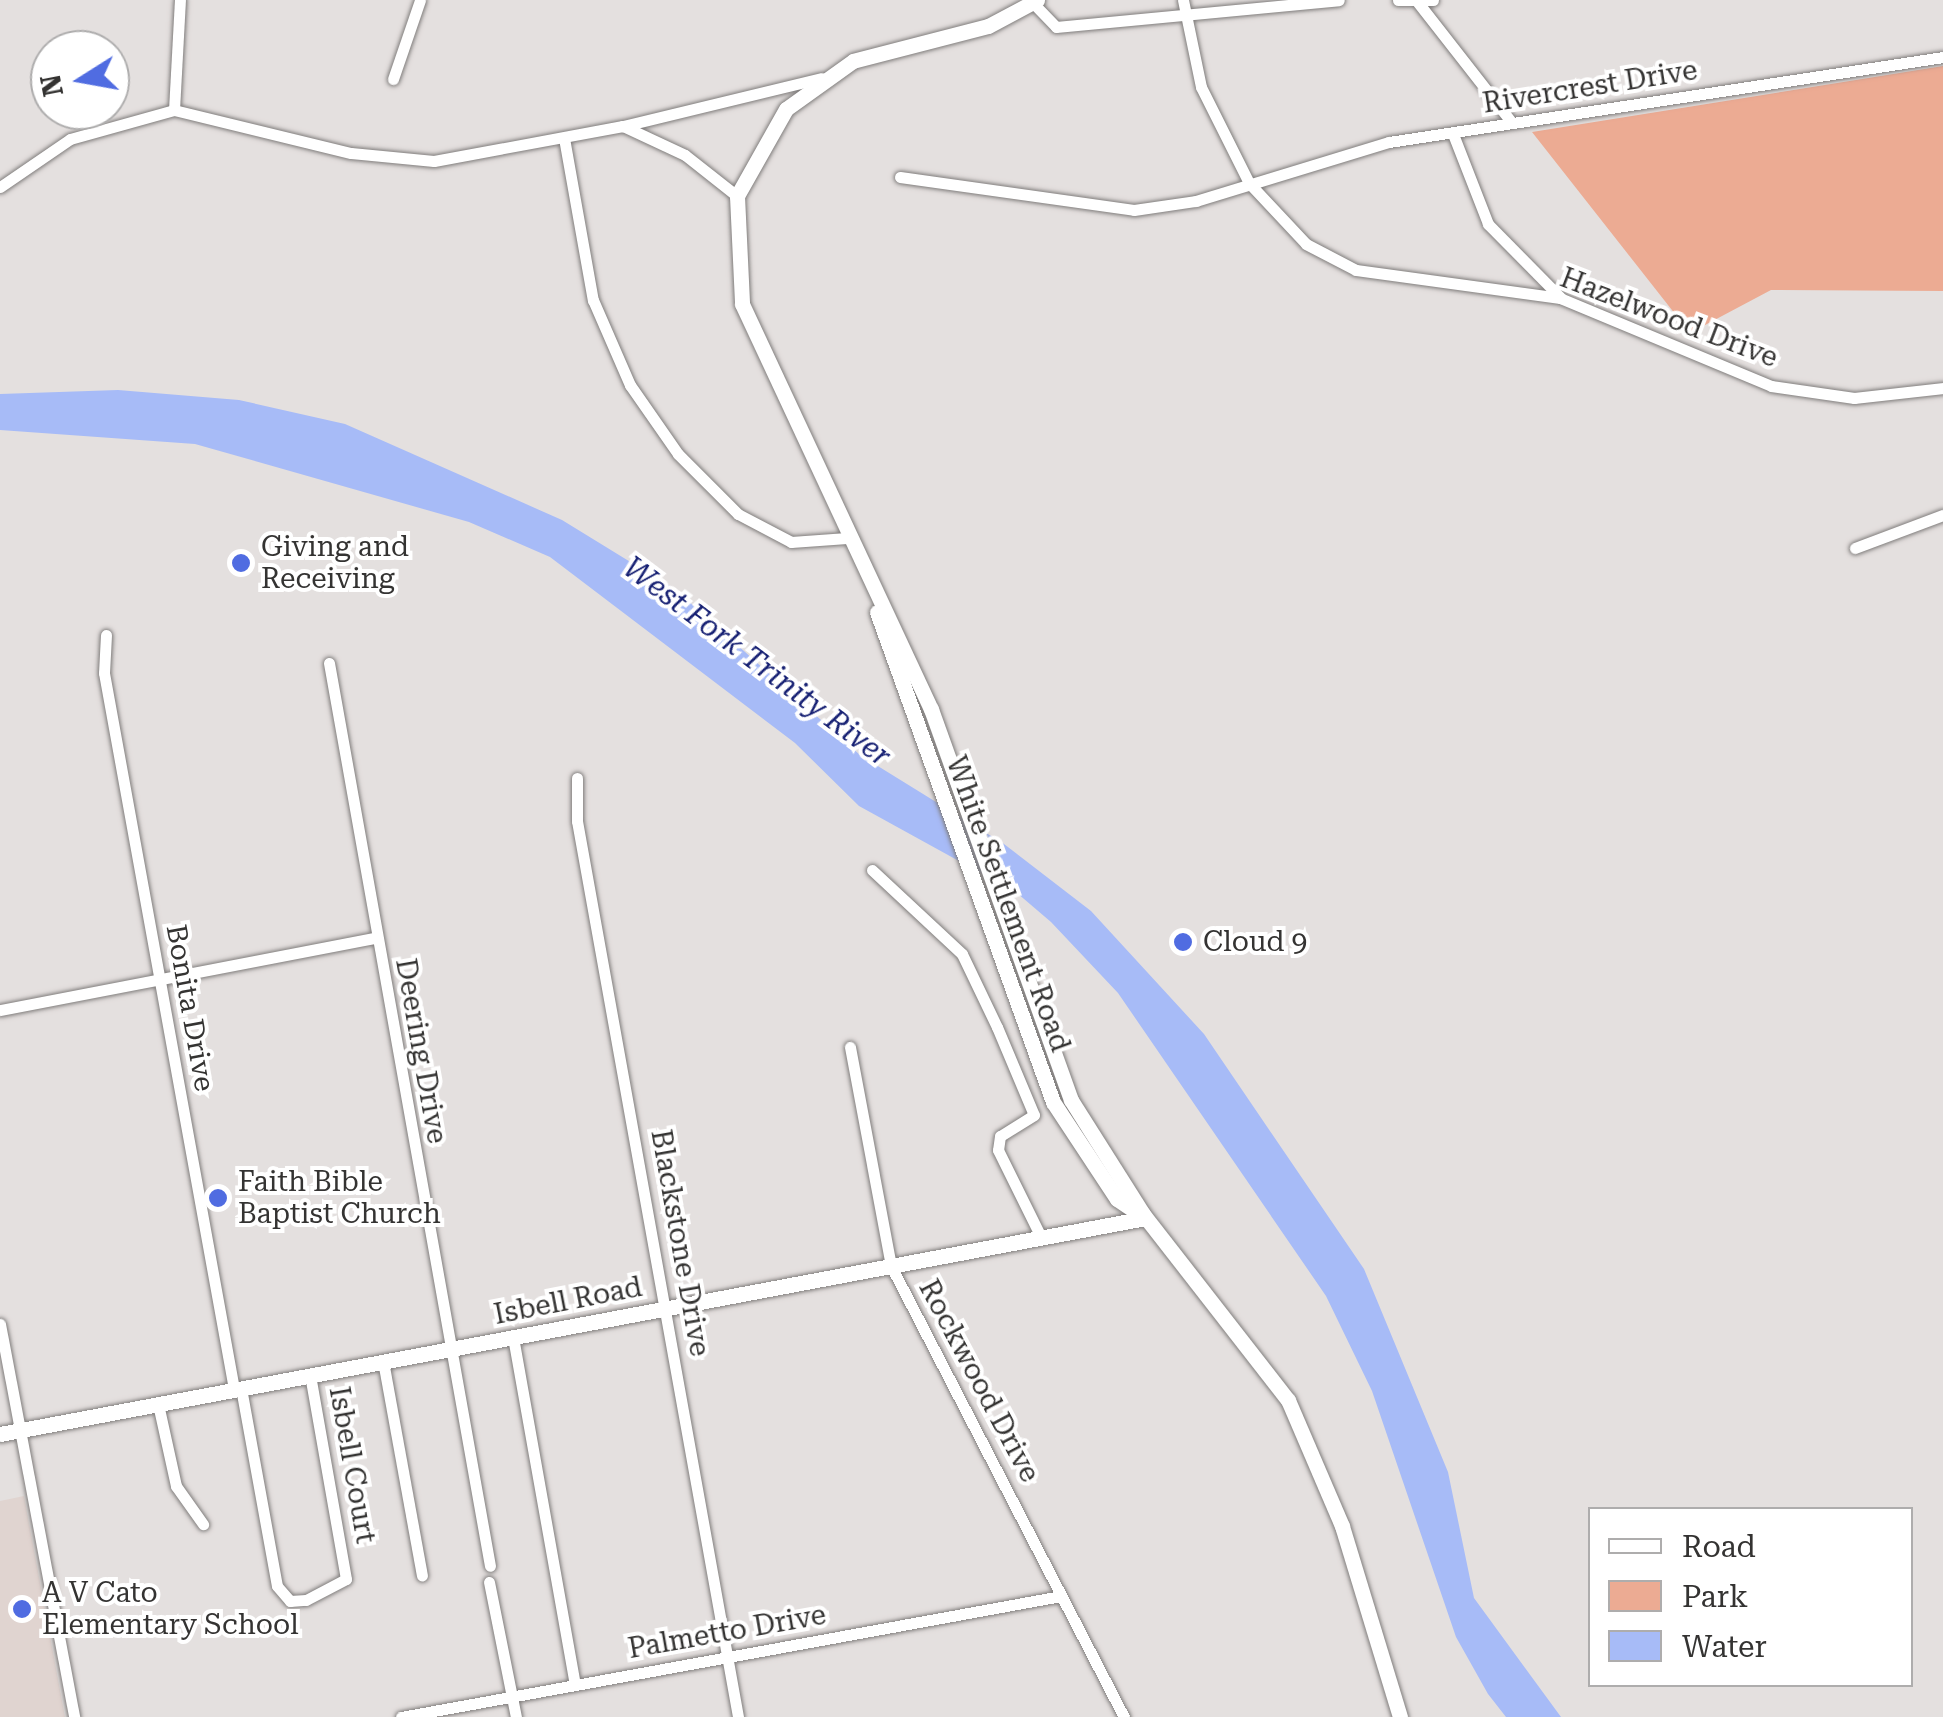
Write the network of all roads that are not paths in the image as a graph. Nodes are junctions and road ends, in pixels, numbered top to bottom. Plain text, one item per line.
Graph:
1 (180, 0) edge
2 (420, 0) edge
3 (1340, 0) edge
4 (1398, 0) edge
5 (1416, 0) edge
6 (1433, 0) edge
7 (1035, 2) edge
8 (1184, 6) edge
9 (1943, 57) edge
10 (821, 78) junction
11 (393, 79) dead end
12 (174, 110) junction
13 (1512, 124) junction
14 (623, 126) junction
15 (1454, 134) junction
16 (564, 138) junction
17 (900, 177) dead end
18 (1249, 184) junction
19 (0, 187) edge
20 (737, 196) junction
21 (1560, 298) junction
22 (1943, 388) edge
23 (1943, 514) edge
24 (847, 538) junction
25 (1855, 548) dead end
26 (866, 581) junction
27 (106, 635) dead end
28 (328, 662) dead end
29 (577, 778) dead end
30 (872, 870) dead end
31 (376, 938) junction
32 (160, 980) junction
33 (0, 1010) edge
34 (850, 1047) dead end
35 (1146, 1218) junction
36 (1041, 1238) junction
37 (891, 1266) junction
38 (667, 1308) junction
39 (0, 1324) edge
40 (513, 1337) junction
41 (451, 1348) junction
42 (382, 1362) junction
43 (310, 1375) junction
44 (238, 1389) junction
45 (158, 1404) junction
46 (20, 1430) junction
47 (0, 1434) edge
48 (203, 1524) dead end
49 (490, 1566) dead end
50 (422, 1575) dead end
51 (489, 1582) dead end
52 (1062, 1596) junction
53 (727, 1657) junction
54 (575, 1685) junction
55 (512, 1697) junction
56 (74, 1717) edge
57 (401, 1717) edge
58 (516, 1717) edge
59 (738, 1717) edge
60 (1124, 1717) edge
61 (1400, 1717) edge

1 - 12 street
2 - 11 street
3 - 8 street
4 - 5 street
5 - 6 street
5 - 13 street
7 - 8 street
7 - 10 main road
8 - 18 street, Hazelwood Drive
9 - 13 street, Rivercrest Drive
10 - 14 street
10 - 20 main road
12 - 16 street
12 - 19 street
13 - 15 street, Rivercrest Drive
14 - 16 street
14 - 20 street
15 - 18 street, Rivercrest Drive
15 - 21 street
16 - 24 street
17 - 18 street, Rivercrest Drive
18 - 21 street, Hazelwood Drive
20 - 24 main road, White Settlement Road
21 - 22 street, Hazelwood Drive
23 - 25 street
24 - 26 main road, White Settlement Road
26 - 35 main road, White Settlement Road
26 - 35 main road, White Settlement Road
27 - 32 street, Bonita Drive
28 - 31 street, Deering Drive
29 - 38 street, Blackstone Drive
30 - 36 street
31 - 32 street
31 - 41 street, Deering Drive
32 - 33 street
32 - 44 street, Bonita Drive
34 - 37 street, Rockwood Drive
35 - 36 main road, Isbell Road
35 - 61 main road, White Settlement Road
36 - 37 main road, Isbell Road
37 - 38 main road, Isbell Road
37 - 52 street, Rockwood Drive
38 - 40 main road, Isbell Road
38 - 53 street, Blackstone Drive
39 - 46 street
40 - 41 main road, Isbell Road
40 - 54 street
41 - 42 main road, Isbell Road
41 - 49 street, Deering Drive
42 - 43 main road, Isbell Road
42 - 50 street, Isbell Court
43 - 44 main road, Isbell Road
43 - 44 street, Isbell Court
44 - 45 main road, Isbell Road
45 - 46 main road, Isbell Road
45 - 48 street
46 - 47 main road, Isbell Road
46 - 56 street
51 - 55 street
52 - 53 street, Palmetto Drive
52 - 60 street, Rockwood Drive
53 - 54 street, Palmetto Drive
53 - 59 street, Blackstone Drive
54 - 55 street, Palmetto Drive
55 - 57 street, Palmetto Drive
55 - 58 street

